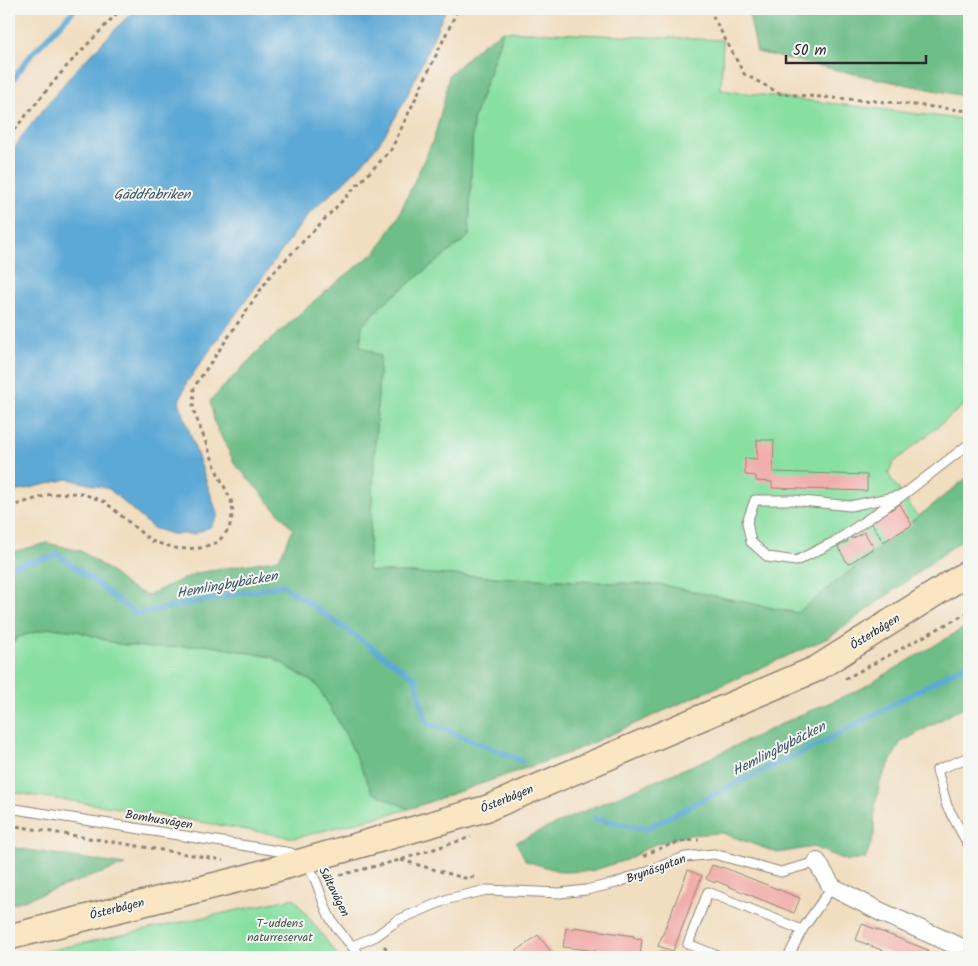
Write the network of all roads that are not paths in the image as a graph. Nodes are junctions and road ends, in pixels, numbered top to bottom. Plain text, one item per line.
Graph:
1 (969, 444) edge
2 (903, 495) junction
3 (969, 572) edge
4 (969, 757) edge
5 (9, 808) edge
6 (969, 846) edge
7 (817, 862) joint
8 (310, 871) junction
9 (832, 887) junction
10 (802, 930) junction
11 (9, 937) edge
12 (353, 946) junction
13 (969, 951) edge
14 (362, 957) edge
15 (720, 957) edge
16 (788, 957) edge

1 - 2 lane
2 - 2 lane
3 - 8 main road, Österbågen
4 - 6 lane
5 - 8 lane, Bomhusvägen
7 - 9 street, Brynäsgatan
7 - 12 lane, Brynäsgatan
8 - 11 main road, Österbågen
8 - 12 lane, Sältavägen
9 - 10 lane
9 - 13 street
10 - 15 lane
10 - 16 lane
12 - 14 lane, Sältavägen

